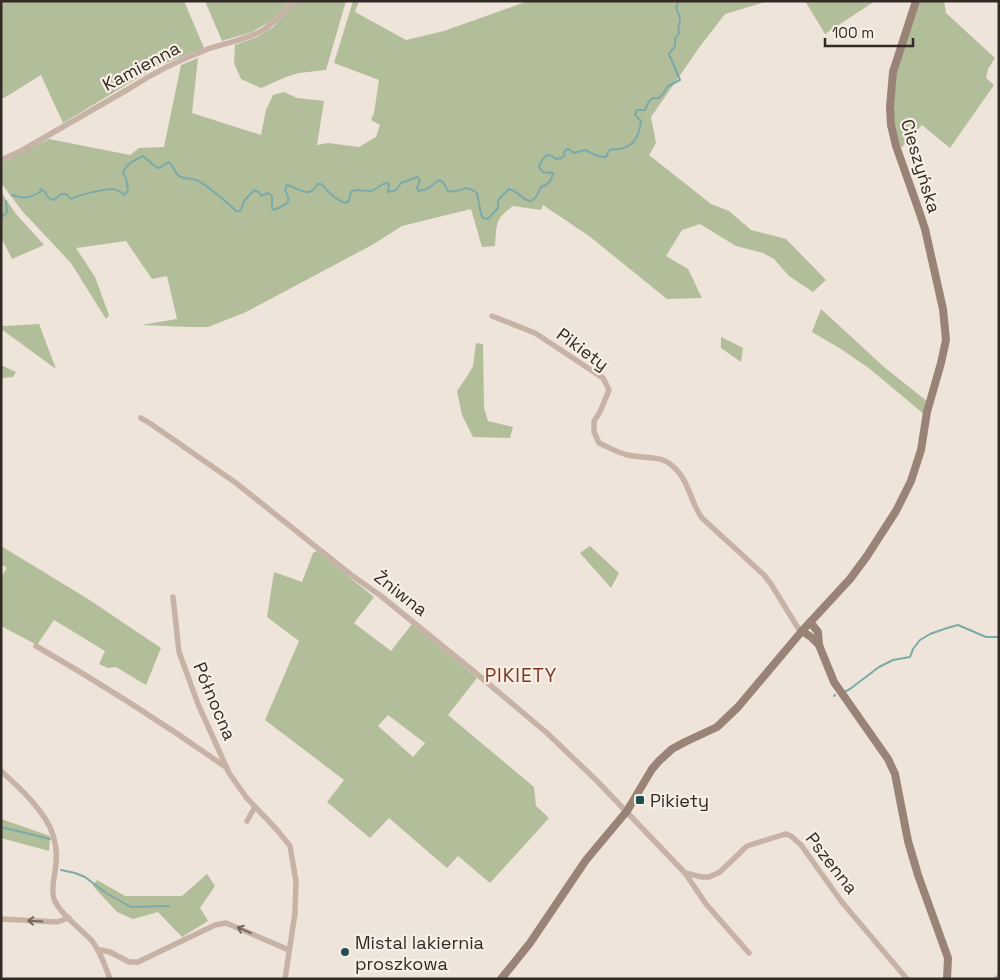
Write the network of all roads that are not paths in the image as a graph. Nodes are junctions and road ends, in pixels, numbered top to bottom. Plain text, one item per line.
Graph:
1 (294, 1) edge
2 (916, 1) edge
3 (1, 160) edge
4 (492, 316) dead end
5 (141, 418) dead end
6 (173, 597) dead end
7 (810, 622) junction
8 (802, 631) junction
9 (819, 645) junction
10 (36, 646) dead end
11 (228, 768) junction
12 (1, 771) edge
13 (255, 807) junction
14 (627, 811) junction
15 (247, 821) dead end
16 (685, 873) junction
17 (69, 918) junction
18 (1, 919) edge
19 (288, 950) junction
20 (99, 951) junction
21 (749, 953) dead end
22 (110, 979) edge
23 (285, 979) edge
24 (501, 979) edge
25 (907, 979) edge
26 (947, 979) edge

1 - 3 street, Kamienna
2 - 7 street, Cieszyńska
4 - 8 street, Pikiety
5 - 14 street, Żniwna
6 - 11 street, Północna
7 - 8 street
7 - 9 street
8 - 9 street
8 - 14 street
9 - 26 street
10 - 11 street
11 - 13 street, Północna
12 - 17 street
13 - 15 street
13 - 19 street, Północna
14 - 16 street
14 - 24 street
16 - 21 street
16 - 25 street, Pszenna
17 -> 18 street
17 - 20 street
19 -> 20 street
19 - 23 street, Północna
20 - 22 street

